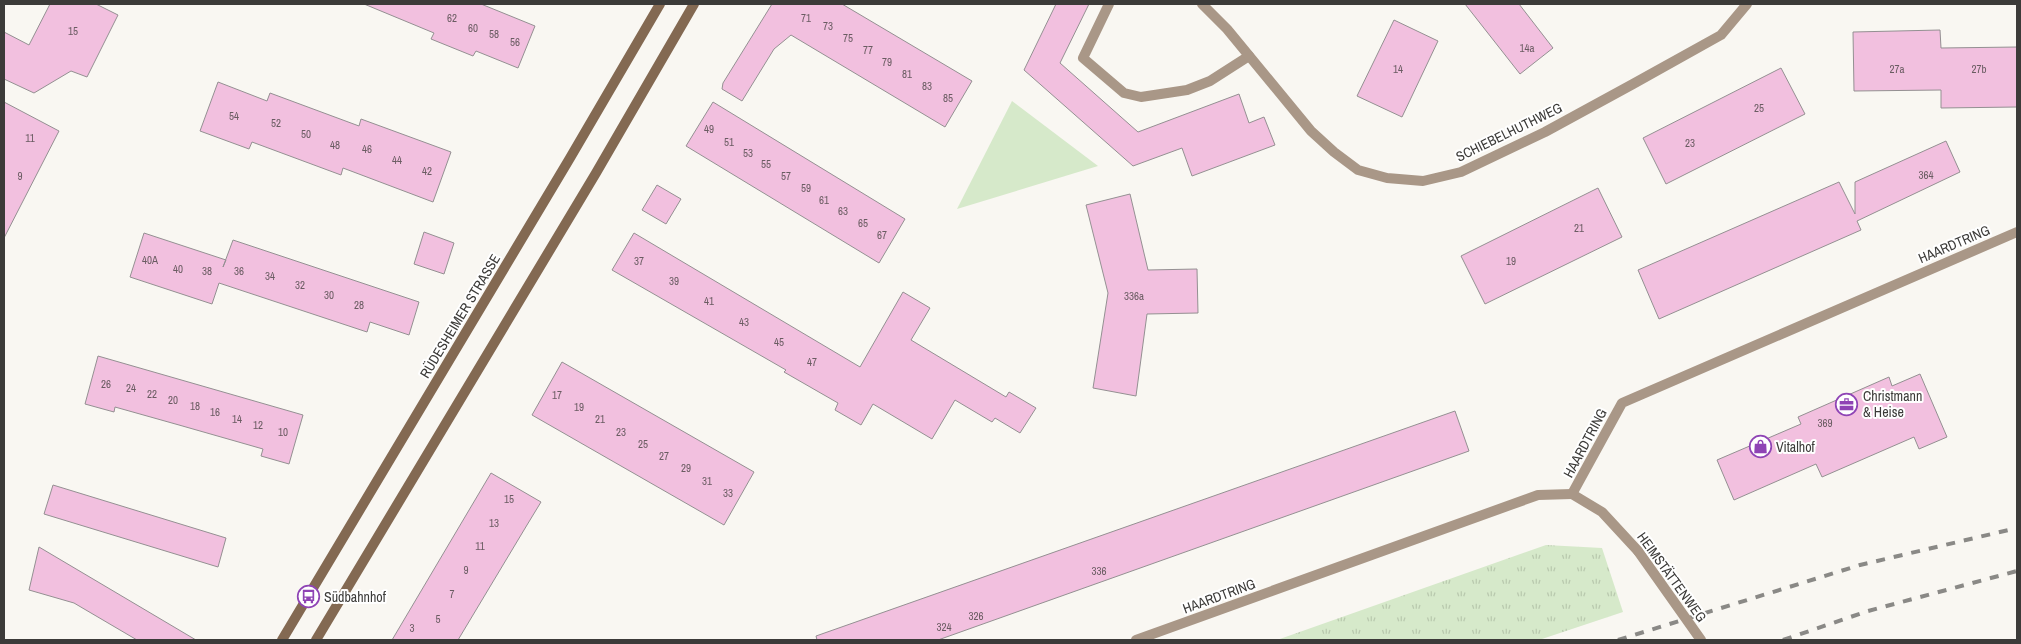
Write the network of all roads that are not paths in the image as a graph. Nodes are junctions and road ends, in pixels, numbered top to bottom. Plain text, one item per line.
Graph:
1 (660, 4) edge
2 (694, 4) edge
3 (1109, 4) edge
4 (1202, 4) edge
5 (1747, 4) edge
6 (1249, 56) junction
7 (2017, 232) edge
8 (1572, 494) junction
9 (282, 640) edge
10 (316, 640) edge
11 (1136, 640) edge
12 (1701, 640) edge

1 - 9 main road, RÜDESHEIMER STRASSE
2 - 10 main road
3 - 6 street
4 - 6 street, SCHIEBELHUTHWEG
5 - 6 street, SCHIEBELHUTHWEG
7 - 8 street, HAARDTRING
8 - 11 street, HAARDTRING
8 - 12 street, HEIMSTÄTTENWEG, bridge

